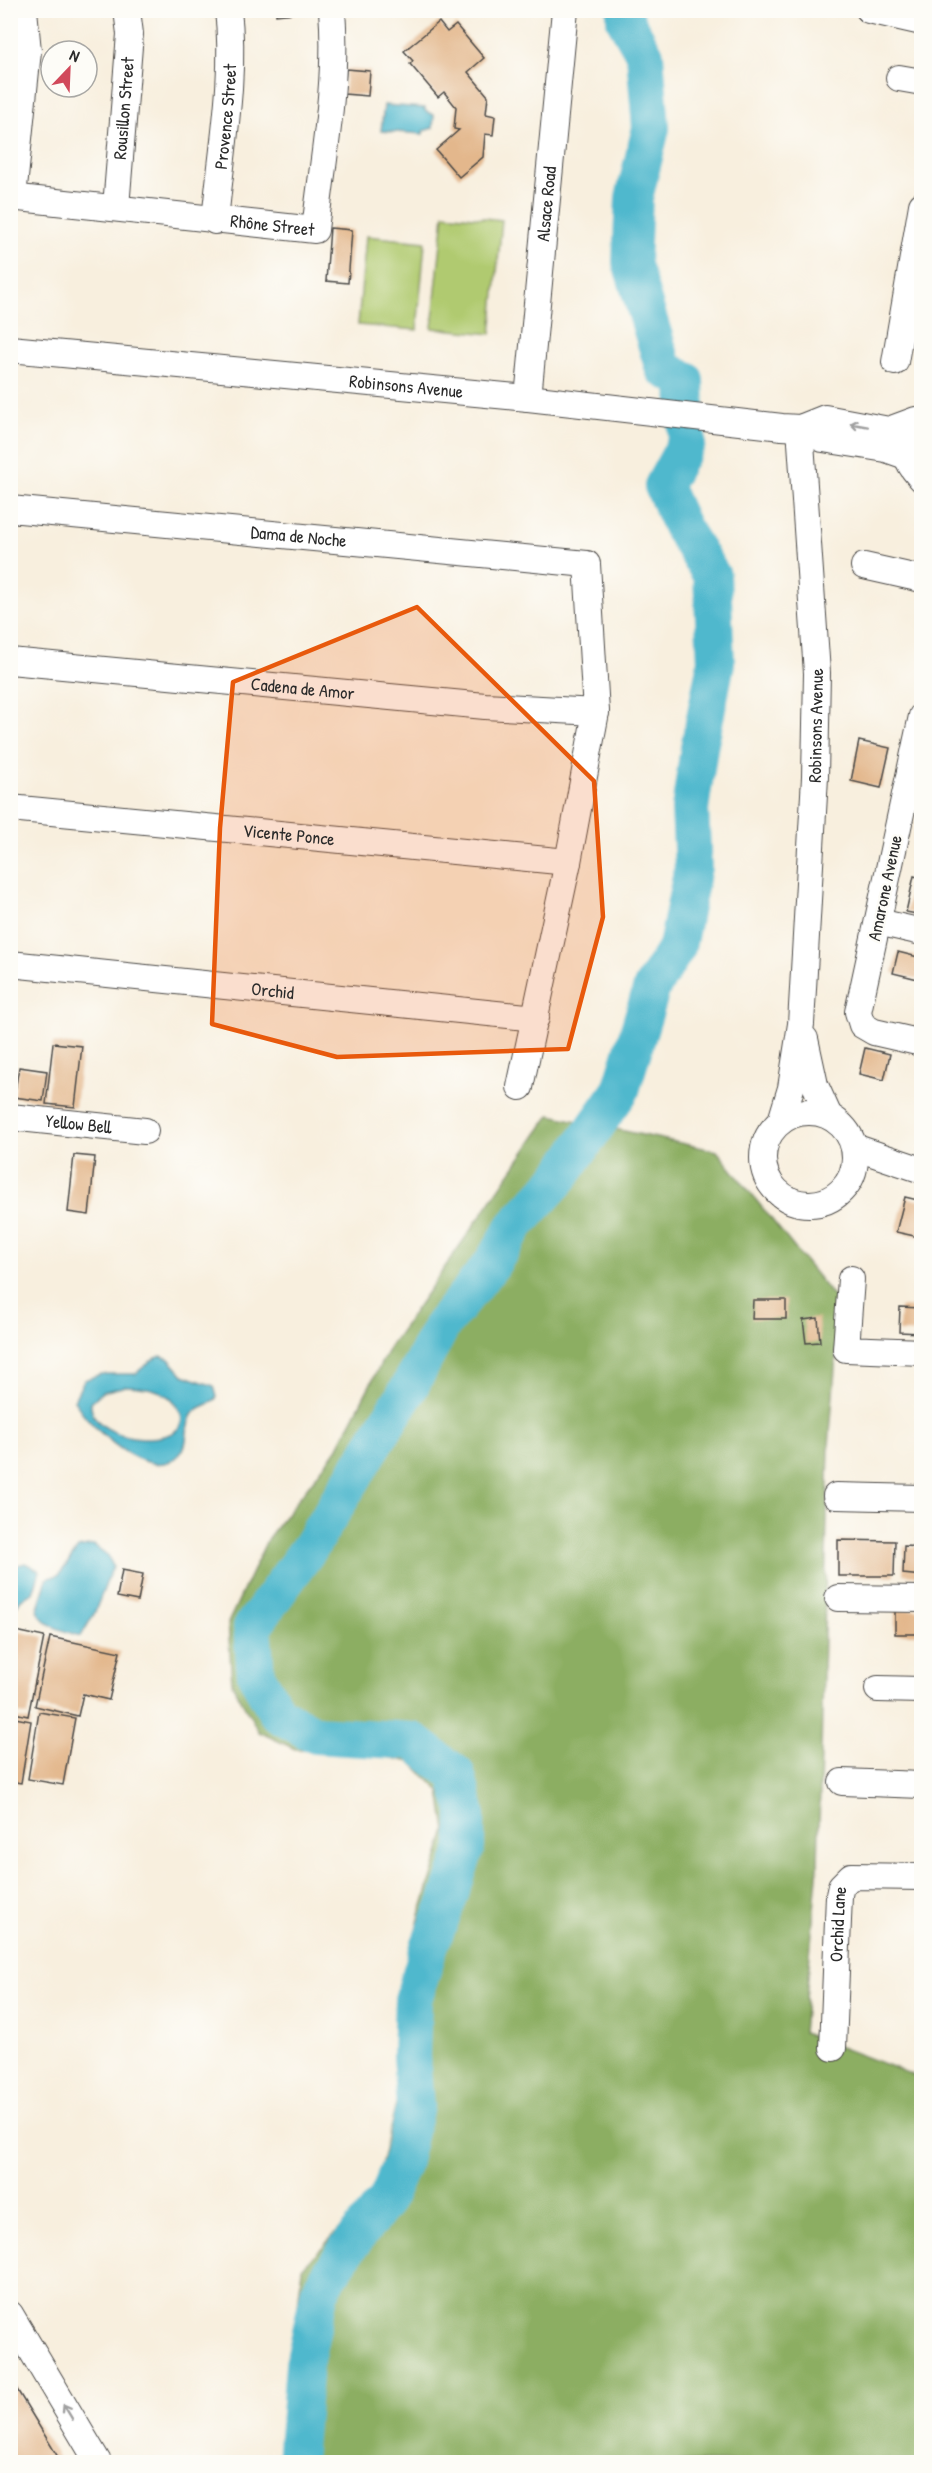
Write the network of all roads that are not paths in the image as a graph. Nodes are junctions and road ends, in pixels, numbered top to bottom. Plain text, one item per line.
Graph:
1 (24, 10) edge
2 (126, 10) edge
3 (228, 10) edge
4 (332, 10) edge
5 (566, 10) edge
6 (869, 10) edge
7 (921, 22) edge
8 (12, 197) edge
9 (921, 205) edge
10 (116, 207) junction
11 (215, 221) junction
12 (10, 349) edge
13 (895, 362) dead end
14 (528, 398) junction
15 (919, 417) edge
16 (791, 428) junction
17 (906, 456) junction
18 (921, 479) edge
19 (10, 509) edge
20 (864, 566) dead end
21 (921, 579) edge
22 (10, 661) edge
23 (596, 712) junction
24 (921, 716) edge
25 (10, 808) edge
26 (568, 862) junction
27 (878, 922) junction
28 (921, 932) edge
29 (10, 964) edge
30 (536, 1018) junction
31 (801, 1024) junction
32 (921, 1043) edge
33 (520, 1087) dead end
34 (829, 1116) junction
35 (10, 1117) edge
36 (781, 1121) junction
37 (145, 1131) dead end
38 (854, 1147) junction
39 (919, 1170) edge
40 (852, 1176) junction
41 (851, 1279) dead end
42 (921, 1352) edge
43 (836, 1496) dead end
44 (921, 1498) edge
45 (838, 1598) dead end
46 (921, 1599) edge
47 (878, 1689) dead end
48 (921, 1690) edge
49 (842, 1782) dead end
50 (921, 1785) edge
51 (921, 1877) edge
52 (833, 2048) dead end
53 (10, 2314) edge
54 (98, 2463) edge

1 - 8 street
2 - 10 street, Rousillon Street
3 - 11 street, Provence Street
4 - 11 street, Rhône Street
5 - 14 street, Alsace Road
6 - 7 street
8 - 10 street, Rhône Street
9 - 13 street
10 - 11 street, Rhône Street
12 - 14 street, Robinsons Avenue
14 - 16 street, Robinsons Avenue
15 -> 16 street, Robinsons Avenue
15 - 17 street
16 - 17 street, Robinsons Avenue
16 - 31 street, Robinsons Avenue
17 - 18 street
19 - 23 street, Dama de Noche
20 - 21 street
22 - 23 street, Cadena de Amor
23 - 26 street
24 - 27 street, Amarone Avenue
25 - 26 street, Vicente Ponce
26 - 30 street
27 - 28 street
27 - 32 street, Amarone Avenue
29 - 30 street, Orchid
30 - 33 street
31 - 34 street, Robinsons Avenue
31 - 36 street, Robinsons Avenue
34 - 36 street
34 - 38 street
35 - 37 street, Yellow Bell
36 - 40 street
38 - 39 street
38 - 40 street
39 - 40 street
41 - 42 street
43 - 44 street
45 - 46 street
47 - 48 street
49 - 50 street
51 - 52 street, Orchid Lane
54 -> 53 street

